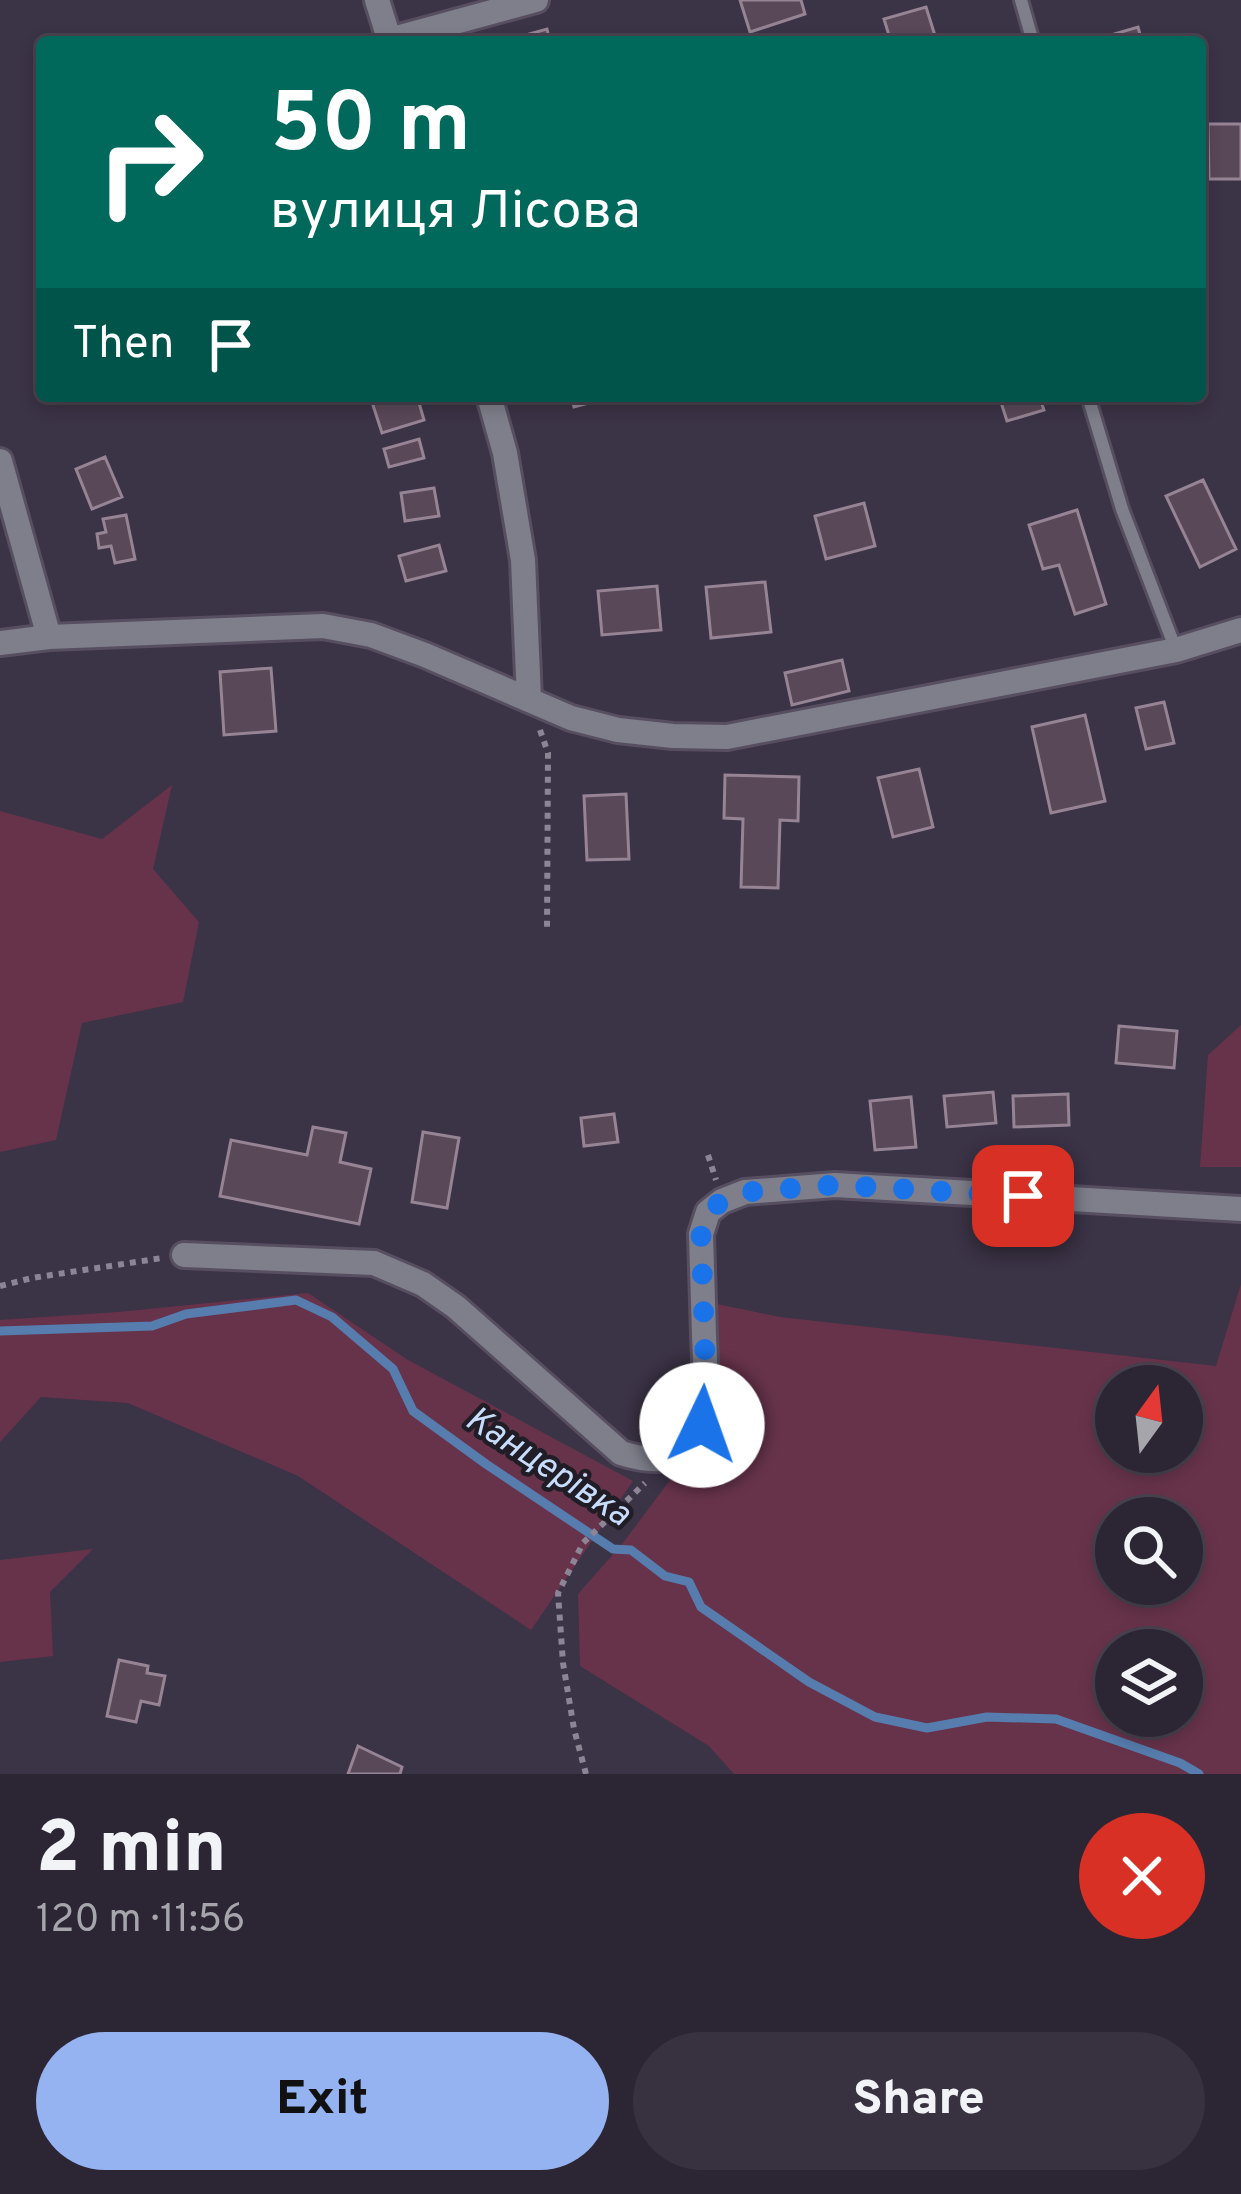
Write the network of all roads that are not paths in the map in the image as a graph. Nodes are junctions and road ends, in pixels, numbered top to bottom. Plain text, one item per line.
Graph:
1 (376, 0) edge
2 (536, 0) edge
3 (1021, 0) edge
4 (387, 36) edge
5 (407, 36) edge
6 (1031, 36) edge
7 (491, 402) edge
8 (1090, 402) edge
9 (0, 461) edge
10 (1241, 630) edge
11 (49, 637) junction
12 (0, 643) edge
13 (1176, 650) junction
14 (529, 699) junction
15 (1241, 1209) edge
16 (184, 1255) road end

1 - 4 street
2 - 5 street
3 - 6 lane
7 - 14 street
8 - 13 lane
9 - 11 street
10 - 13 street
11 - 12 street
11 - 14 street
13 - 14 street
15 - 16 street

